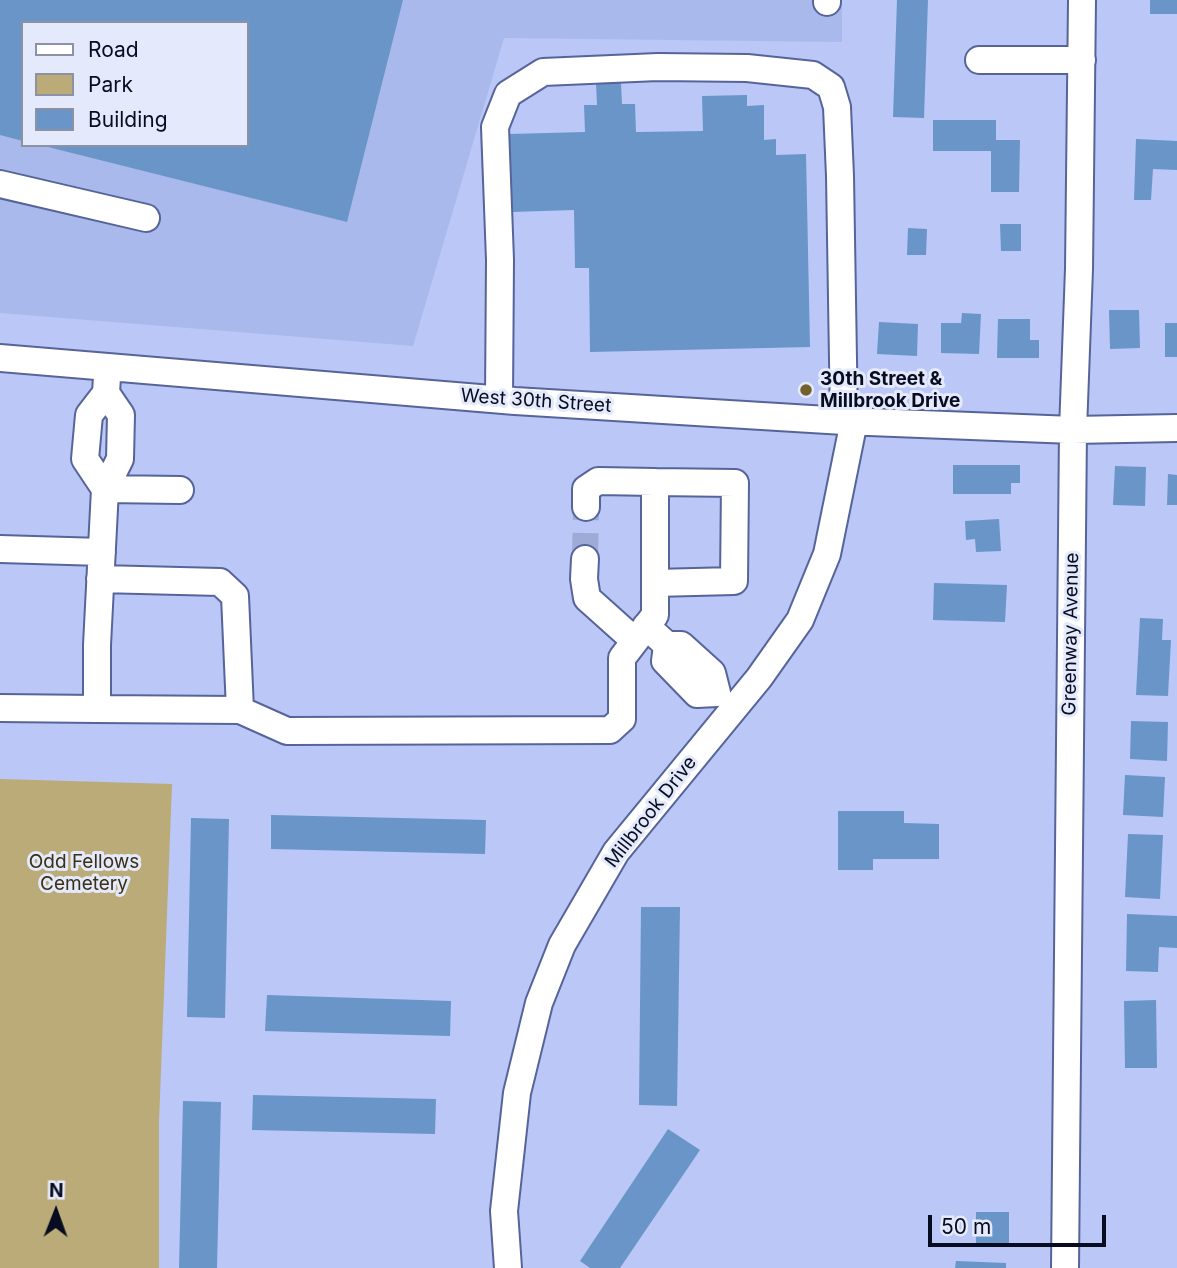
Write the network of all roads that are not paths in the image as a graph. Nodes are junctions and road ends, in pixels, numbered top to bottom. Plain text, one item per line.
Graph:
1 (1083, 0) edge
2 (979, 60) dead end
3 (1082, 60) junction
4 (0, 184) edge
5 (146, 218) dead end
6 (0, 358) edge
7 (107, 380) junction
8 (499, 399) junction
9 (849, 421) junction
10 (1177, 428) edge
11 (1073, 430) junction
12 (655, 482) junction
13 (105, 489) junction
14 (180, 490) dead end
15 (586, 507) tunnel mouth
16 (0, 549) edge
17 (102, 552) junction
18 (585, 559) tunnel mouth
19 (100, 579) junction
20 (655, 583) junction
21 (640, 634) junction
22 (725, 701) junction
23 (0, 708) edge
24 (97, 709) junction
25 (240, 710) junction
26 (508, 1268) edge
27 (1065, 1268) edge

1 - 3 street, Greenway Avenue
2 - 3 street
3 - 11 street, Greenway Avenue
4 - 5 street
6 - 7 street, West 30th Street
7 - 8 street, West 30th Street
7 - 13 street
8 - 9 street, West 30th Street
8 - 9 street, Millbrook Drive
9 - 11 street, West 30th Street
9 - 22 street, Millbrook Drive
10 - 11 street, West 30th Street
11 - 27 street, Greenway Avenue
12 - 15 street
12 - 20 street
12 - 20 street
13 - 14 street
13 - 17 street
16 - 17 street
17 - 19 street
18 - 21 street
19 - 24 street
19 - 25 street
20 - 21 street
21 - 22 street
21 - 25 street
22 - 26 street, Millbrook Drive
23 - 24 street
24 - 25 street

